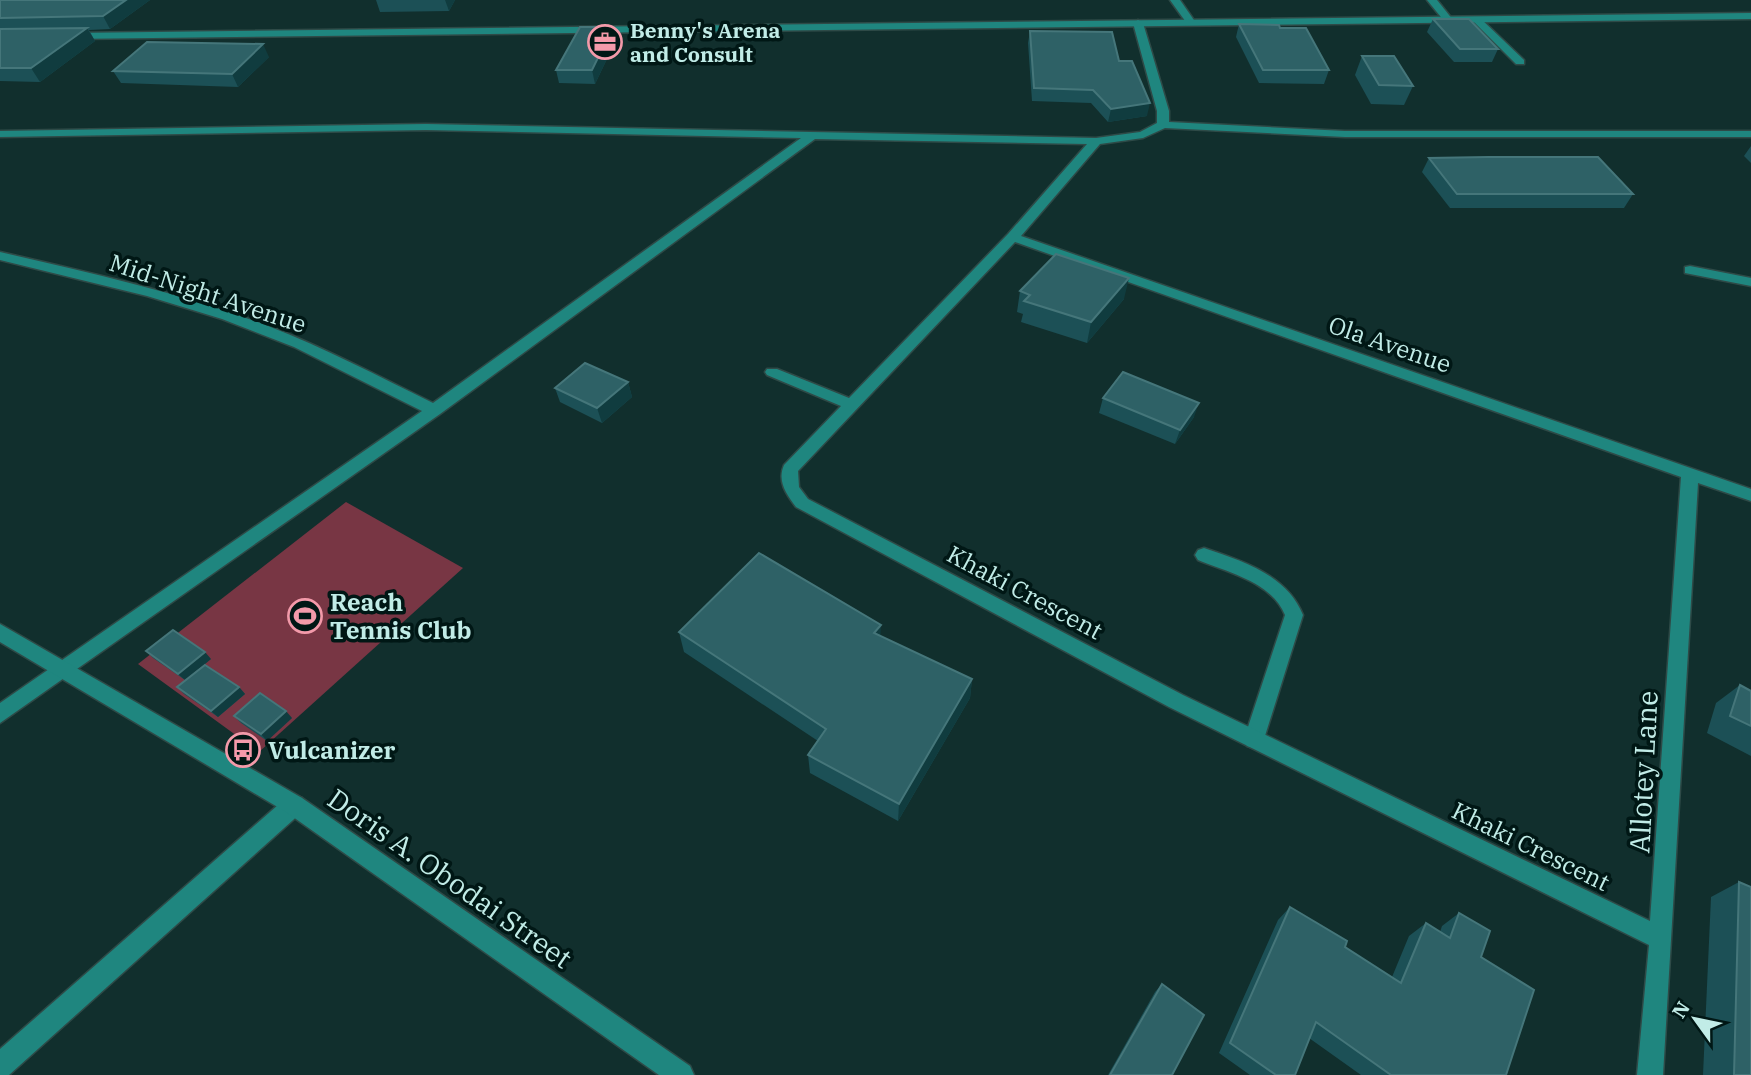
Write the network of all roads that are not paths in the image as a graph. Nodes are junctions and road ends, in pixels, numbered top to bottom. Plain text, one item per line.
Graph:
1 (1175, 0) edge
2 (1432, 0) edge
3 (1751, 16) edge
4 (1448, 20) junction
5 (1477, 20) junction
6 (1138, 23) junction
7 (1191, 23) junction
8 (54, 36) edge
9 (1520, 62) dead end
10 (1163, 125) junction
11 (1751, 134) edge
12 (1, 135) edge
13 (813, 135) junction
14 (1096, 141) junction
15 (1013, 237) junction
16 (0, 256) edge
17 (1690, 270) dead end
18 (1751, 282) edge
19 (772, 372) dead end
20 (852, 405) junction
21 (434, 410) junction
22 (1690, 473) junction
23 (1751, 495) edge
24 (1204, 555) dead end
25 (0, 632) edge
26 (64, 667) junction
27 (0, 714) edge
28 (1254, 739) junction
29 (294, 805) junction
30 (1661, 939) junction
31 (0, 1066) edge
32 (681, 1075) edge
33 (1650, 1075) edge

1 - 7 street
2 - 4 street
3 - 5 street
4 - 5 street
4 - 7 street
5 - 9 street
6 - 7 street
6 - 8 street
6 - 10 street
10 - 11 street
10 - 14 street
12 - 13 street
13 - 14 street
13 - 21 street
14 - 15 street, Khaki Crescent
15 - 20 street, Khaki Crescent
15 - 22 street, Ola Avenue
16 - 21 street, Mid-Night Avenue
17 - 18 street
19 - 20 street
20 - 28 street, Khaki Crescent
21 - 26 street
22 - 23 street, Ola Avenue
22 - 30 street, Allotey Lane
24 - 28 street
25 - 26 street, Doris A. Obodai Street
26 - 27 street
26 - 29 street, Doris A. Obodai Street
28 - 30 street, Khaki Crescent
29 - 31 street
29 - 32 street, Doris A. Obodai Street
30 - 33 street, Allotey Lane

